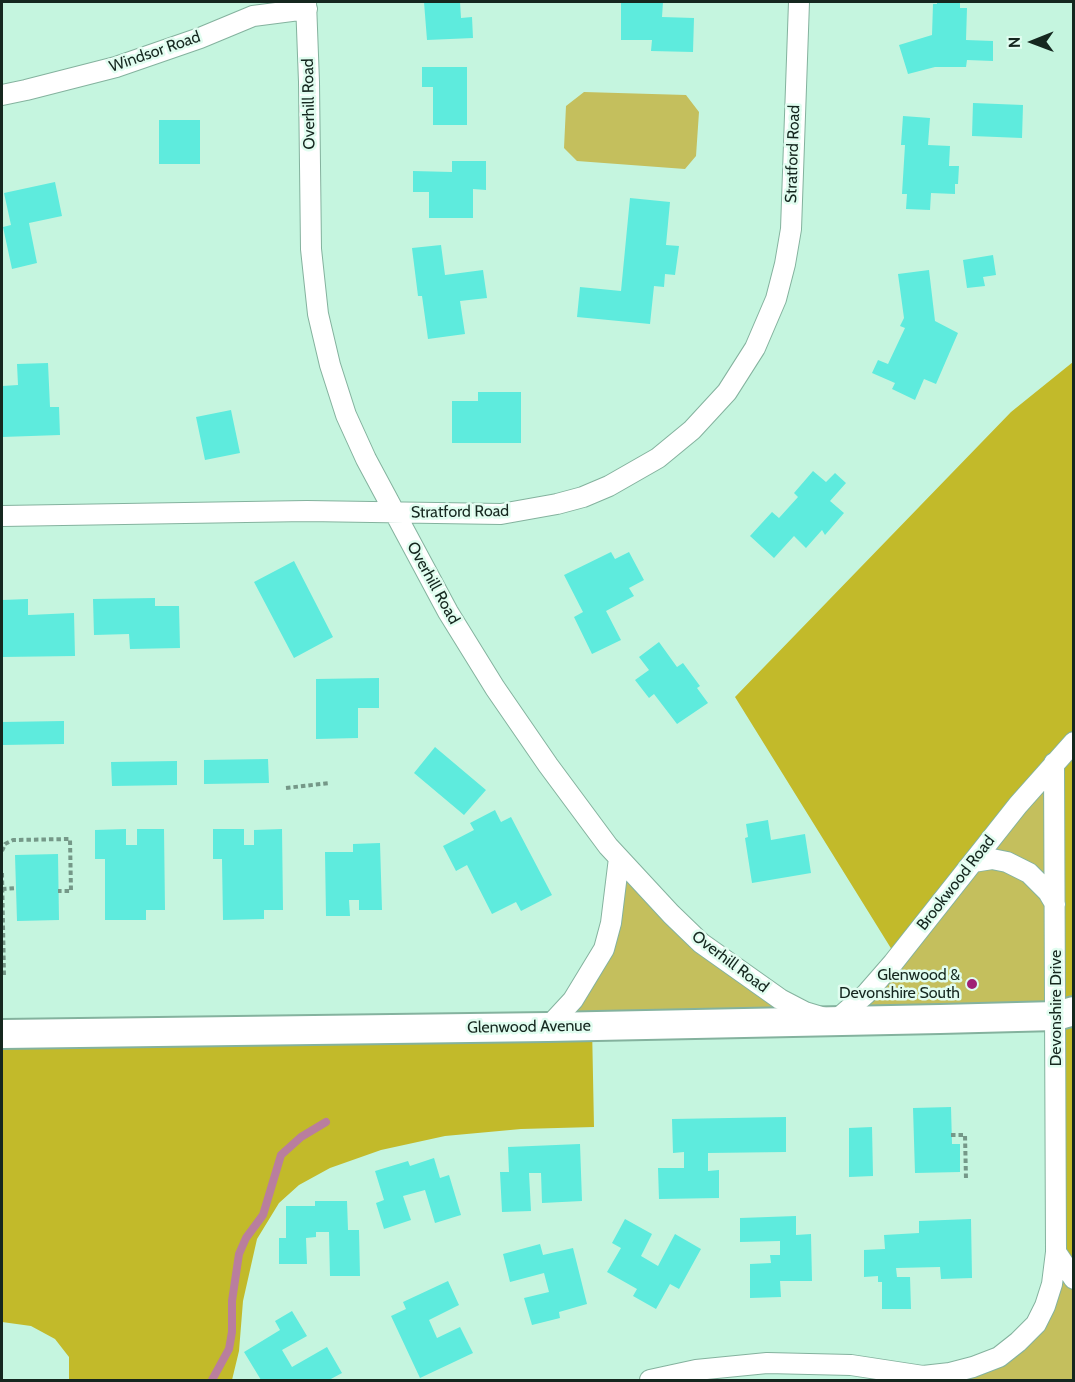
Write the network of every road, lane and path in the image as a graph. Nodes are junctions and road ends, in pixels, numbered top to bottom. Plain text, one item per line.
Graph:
1 (799, 2) edge
2 (307, 5) edge
3 (2, 95) edge
4 (394, 513) junction
5 (2, 516) edge
6 (1074, 742) edge
7 (1054, 763) junction
8 (329, 783) dead end
9 (286, 788) dead end
10 (2, 851) edge
11 (619, 858) junction
12 (973, 862) junction
13 (2, 873) edge
14 (16, 888) dead end
15 (2, 889) edge
16 (58, 891) dead end
17 (1055, 904) junction
18 (4, 977) dead end
19 (1068, 1017) edge
20 (835, 1021) junction
21 (548, 1027) junction
22 (2, 1034) edge
23 (951, 1135) dead end
24 (966, 1179) dead end
25 (1056, 1252) junction
26 (1074, 1279) edge
27 (928, 1378) edge
28 (650, 1380) edge

1 - 4 street, Stratford Road
2 - 3 street, Windsor Road
2 - 4 street, Overhill Road
4 - 5 street, Stratford Road
4 - 11 street, Overhill Road
6 - 7 street, Brookwood Road
7 - 12 street, Brookwood Road
7 - 17 street, Devonshire Drive
8 - 9 path
10 - 16 path
11 - 20 street, Overhill Road
11 - 21 street
12 - 17 street
12 - 20 street, Brookwood Road
13 - 15 path
14 - 15 path
15 - 18 path
17 - 19 street, Devonshire Drive
19 - 20 street, Glenwood Avenue
19 - 25 street, Devonshire Drive
20 - 21 street, Glenwood Avenue
21 - 22 street, Glenwood Avenue
23 - 24 path
25 - 26 street
25 - 27 street, Devonshire Drive
27 - 28 street, Devonshire Drive

